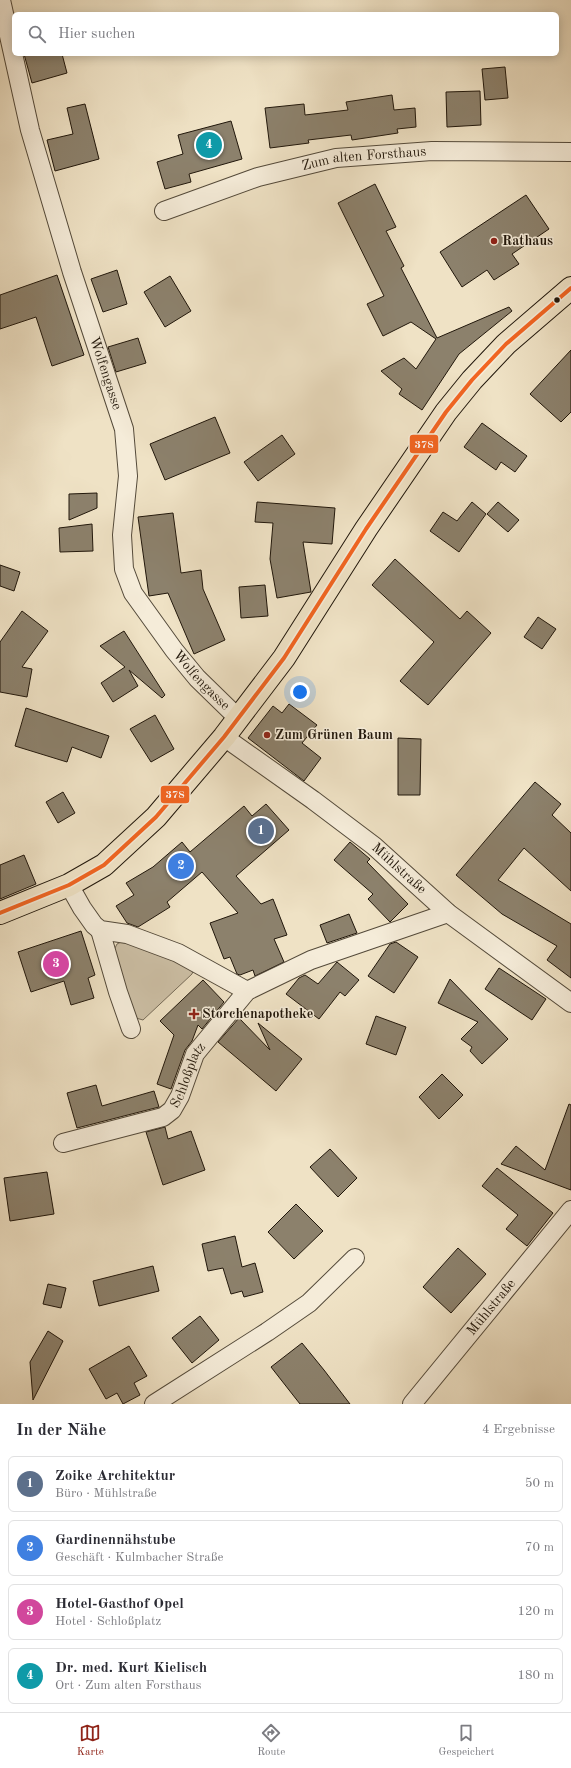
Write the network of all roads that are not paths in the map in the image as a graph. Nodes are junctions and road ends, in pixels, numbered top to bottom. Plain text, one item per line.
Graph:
1 (1, 0) edge
2 (12, 49) edge
3 (13, 56) edge
4 (571, 152) edge
5 (164, 210) dead end
6 (571, 288) edge
7 (238, 718) junction
8 (224, 737) junction
9 (69, 885) junction
10 (0, 913) edge
11 (448, 913) junction
12 (100, 930) junction
13 (247, 991) junction
14 (571, 1003) edge
15 (131, 1029) dead end
16 (63, 1143) dead end
17 (571, 1210) edge
18 (355, 1258) dead end
19 (154, 1404) edge
20 (412, 1404) edge

1 - 2 street, Wolfengasse
3 - 7 street, Wolfengasse
4 - 5 street, Zum alten Forsthaus
6 - 7 main road
7 - 8 main road
8 - 9 main road
8 - 11 street, Mühlstraße
9 - 10 main road
9 - 12 street
11 - 13 street, Schloßplatz
11 - 14 street, Mühlstraße
12 - 13 street
12 - 15 street
13 - 16 street, Schloßplatz
17 - 20 street, Mühlstraße
18 - 19 street

